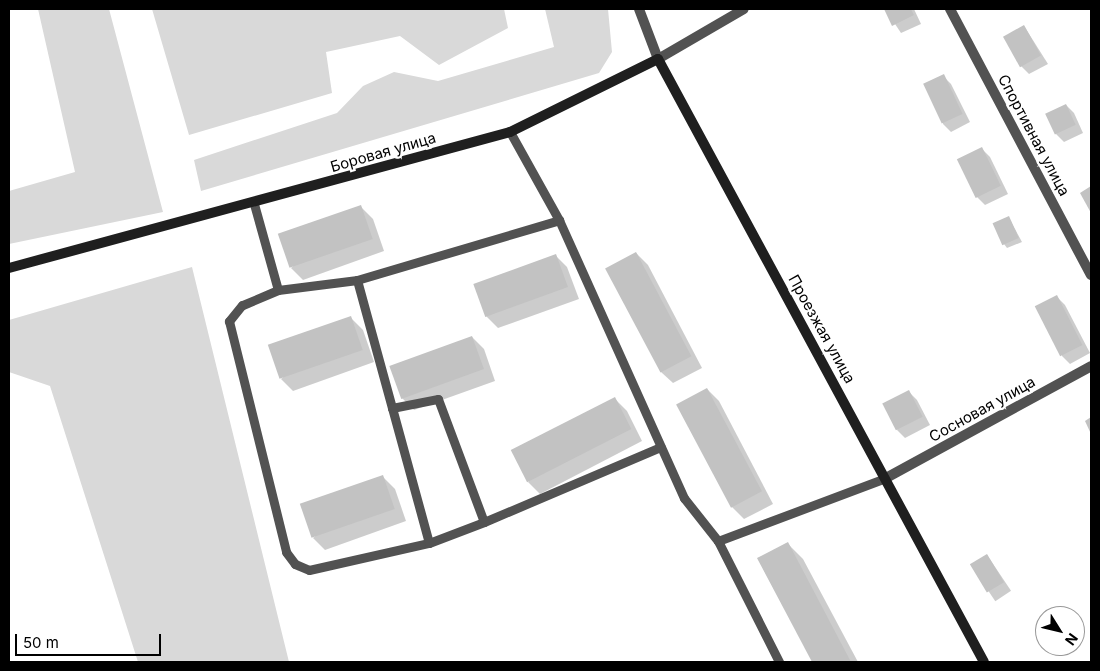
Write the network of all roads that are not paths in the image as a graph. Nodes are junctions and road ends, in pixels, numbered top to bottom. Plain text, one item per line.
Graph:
1 (639, 9) edge
2 (744, 9) edge
3 (950, 9) edge
4 (658, 59) junction
5 (510, 132) junction
6 (254, 204) junction
7 (559, 220) junction
8 (9, 268) edge
9 (1091, 275) edge
10 (357, 280) junction
11 (278, 290) junction
12 (1091, 366) edge
13 (392, 408) junction
14 (661, 447) junction
15 (886, 478) junction
16 (484, 522) junction
17 (718, 541) junction
18 (429, 543) junction
19 (779, 662) edge
20 (984, 662) edge

1 - 4 street, Проезжая улица
2 - 4 street, Боровая улица
3 - 9 street, Спортивная улица
4 - 5 street, Боровая улица
4 - 15 street, Проезжая улица
5 - 6 street, Боровая улица
5 - 7 lane
6 - 8 street, Боровая улица
6 - 11 lane
7 - 10 lane
7 - 14 lane
10 - 11 lane
10 - 13 lane
11 - 18 lane
12 - 15 street, Сосновая улица
13 - 16 lane
13 - 18 lane
14 - 16 lane
14 - 17 lane
15 - 17 lane
15 - 20 street, Проезжая улица
16 - 18 lane
17 - 19 lane

